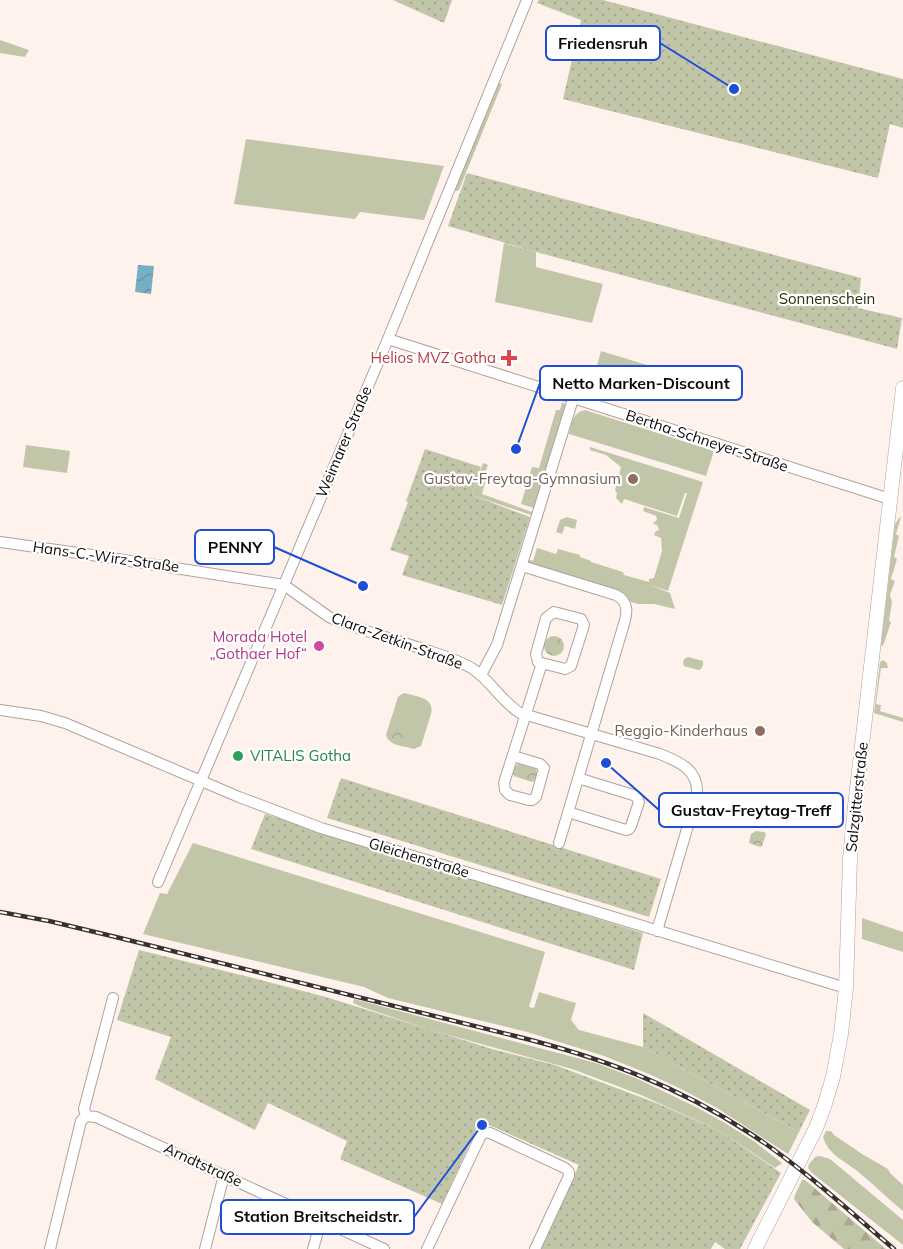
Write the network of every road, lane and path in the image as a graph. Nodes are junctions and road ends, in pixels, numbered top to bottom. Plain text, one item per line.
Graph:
1 (527, 0) edge
2 (387, 339) junction
3 (903, 388) edge
4 (573, 399) junction
5 (890, 499) junction
6 (0, 542) edge
7 (522, 566) junction
8 (284, 585) junction
9 (542, 663) junction
10 (481, 675) junction
11 (0, 710) edge
12 (526, 715) junction
13 (590, 735) junction
14 (513, 756) junction
15 (578, 778) junction
16 (201, 781) junction
17 (568, 812) junction
18 (559, 843) dead end
19 (158, 882) dead end
20 (657, 931) junction
21 (846, 987) junction
22 (113, 998) dead end
23 (86, 1116) junction
24 (224, 1175) junction
25 (321, 1220) junction
26 (50, 1249) edge
27 (205, 1249) edge
28 (313, 1249) edge
29 (384, 1249) edge
30 (428, 1249) edge
31 (535, 1249) edge
32 (755, 1249) edge

1 - 2 street, Weimarer Straße
2 - 4 street, Bertha-Schneyer-Straße
2 - 8 street, Weimarer Straße
3 - 5 main road, Salzgitterstraße
4 - 5 street, Bertha-Schneyer-Straße
4 - 7 street, Clara-Zetkin-Straße
5 - 21 main road, Salzgitterstraße
6 - 8 street, Hans-C.-Wirz-Straße
7 - 10 street, Clara-Zetkin-Straße
7 - 13 street
8 - 10 street, Clara-Zetkin-Straße
8 - 16 street, Weimarer Straße
9 - 9 street
9 - 12 street
10 - 12 street, Clara-Zetkin-Straße
11 - 16 street, Gleichenstraße
12 - 13 street, Clara-Zetkin-Straße
12 - 14 street
13 - 15 street
13 - 20 street, Clara-Zetkin-Straße
14 - 14 street
15 - 17 street
15 - 17 street
16 - 19 street, Weimarer Straße
16 - 20 street, Gleichenstraße
17 - 18 street
20 - 21 street, Gleichenstraße
21 - 32 main road, Salzgitterstraße
22 - 23 street
23 - 24 street, Arndtstraße
23 - 26 street
24 - 25 street, Arndtstraße
24 - 27 street
25 - 28 street
25 - 29 street, Arndtstraße
30 - 31 street

